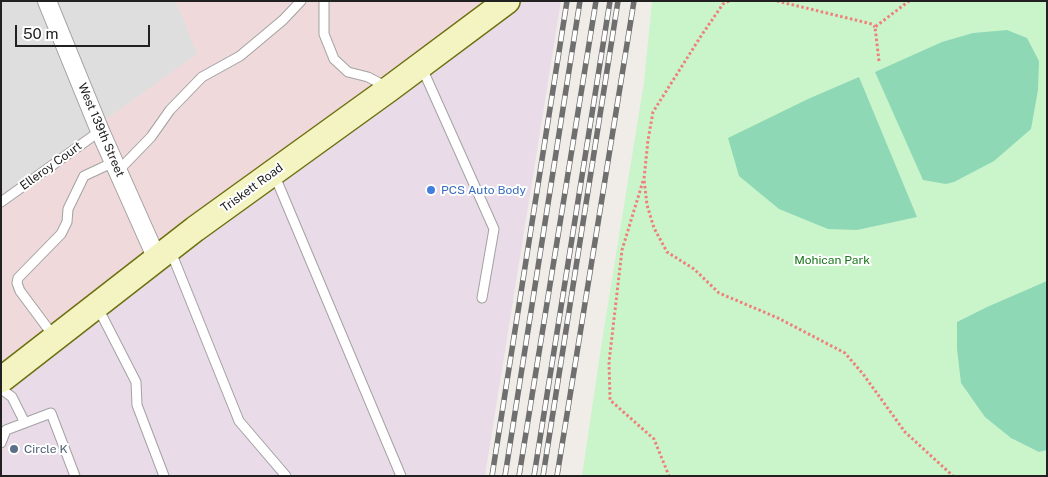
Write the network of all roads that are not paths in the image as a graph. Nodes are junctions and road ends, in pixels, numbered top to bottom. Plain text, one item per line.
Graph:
1 (47, 1) edge
2 (301, 1) edge
3 (324, 1) edge
4 (507, 1) edge
5 (421, 65) junction
6 (389, 89) junction
7 (100, 131) junction
8 (116, 166) junction
9 (273, 172) junction
10 (1, 202) edge
11 (164, 254) junction
12 (482, 298) dead end
13 (97, 306) junction
14 (55, 338) junction
15 (1, 380) edge
16 (1, 389) edge
17 (25, 423) junction
18 (1, 443) edge
19 (75, 476) edge
20 (164, 476) edge
21 (286, 476) edge
22 (401, 476) edge

1 - 7 street, West 139th Street
2 - 8 lane
3 - 6 lane
4 - 5 main road, Triskett Road
5 - 6 main road, Triskett Road
5 - 12 lane
6 - 9 main road, Triskett Road
7 - 8 street, West 139th Street
7 - 10 lane, Elleroy Court
8 - 11 street, West 139th Street
8 - 14 lane
9 - 11 main road, Triskett Road
9 - 22 lane
11 - 13 main road, Triskett Road
11 - 21 lane
13 - 14 main road, Triskett Road
13 - 20 lane
14 - 15 main road, Triskett Road
16 - 17 lane
17 - 18 lane
17 - 19 lane

